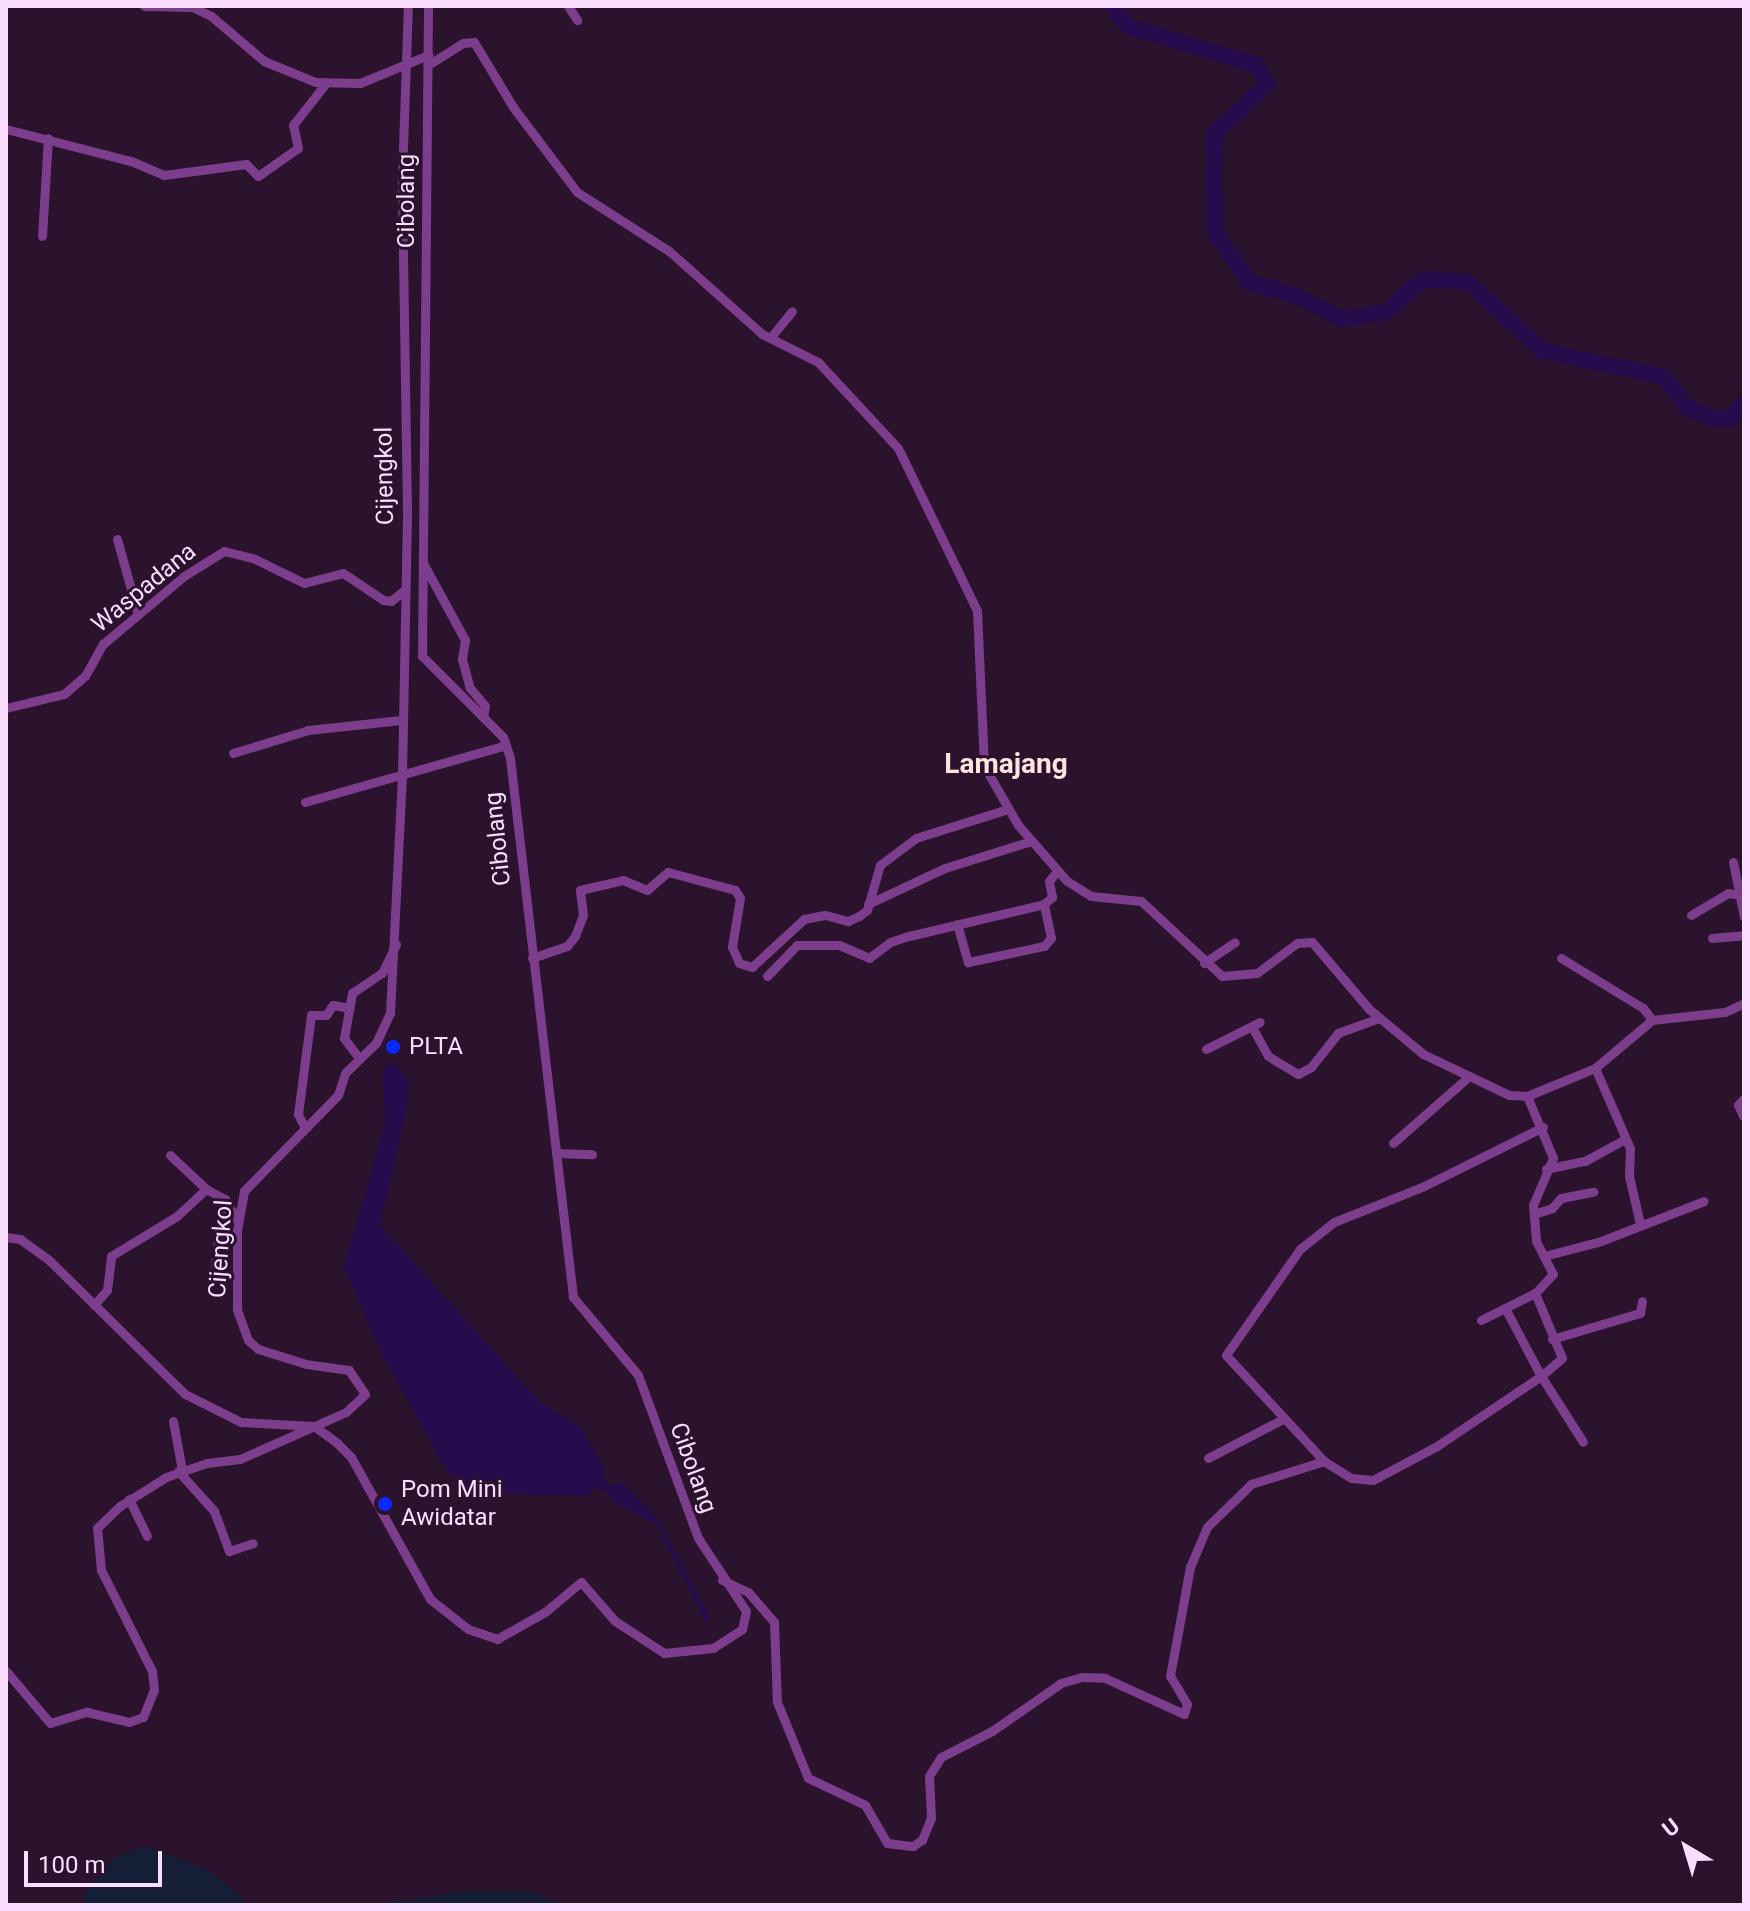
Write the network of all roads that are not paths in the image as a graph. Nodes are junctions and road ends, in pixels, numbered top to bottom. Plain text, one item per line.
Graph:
1 (144, 6) edge
2 (408, 6) edge
3 (428, 6) edge
4 (568, 6) edge
5 (577, 20) dead end
6 (428, 60) junction
7 (407, 65) junction
8 (326, 83) junction
9 (6, 129) edge
10 (48, 138) junction
11 (42, 236) dead end
12 (792, 311) dead end
13 (771, 337) junction
14 (117, 539) dead end
15 (422, 562) junction
16 (405, 590) junction
17 (138, 614) junction
18 (6, 708) edge
19 (483, 717) junction
20 (401, 720) junction
21 (506, 745) junction
22 (233, 753) dead end
23 (402, 776) junction
24 (305, 802) dead end
25 (1008, 809) junction
26 (1031, 841) junction
27 (1733, 862) dead end
28 (1057, 871) junction
29 (1741, 895) junction
30 (868, 904) junction
31 (1044, 904) junction
32 (1691, 915) dead end
33 (1744, 917) edge
34 (957, 924) junction
35 (1744, 935) edge
36 (1712, 938) dead end
37 (1235, 942) dead end
38 (396, 944) junction
39 (532, 958) junction
40 (1561, 958) dead end
41 (1201, 961) junction
42 (767, 976) dead end
43 (1744, 1003) edge
44 (350, 1008) junction
45 (1379, 1018) junction
46 (1652, 1020) junction
47 (1206, 1049) dead end
48 (359, 1058) junction
49 (1595, 1068) junction
50 (1467, 1078) junction
51 (1527, 1096) junction
52 (1744, 1098) edge
53 (1743, 1116) edge
54 (1543, 1127) junction
55 (305, 1128) junction
56 (1625, 1139) junction
57 (1393, 1143) dead end
58 (556, 1153) junction
59 (592, 1154) dead end
60 (170, 1155) dead end
61 (1546, 1169) junction
62 (206, 1189) junction
63 (1593, 1192) dead end
64 (223, 1198) junction
65 (1704, 1201) dead end
66 (1534, 1214) junction
67 (238, 1223) junction
68 (1640, 1224) junction
69 (6, 1237) edge
70 (1544, 1256) junction
71 (215, 1265) dead end
72 (1535, 1293) junction
73 (1642, 1301) dead end
74 (94, 1305) junction
75 (1506, 1310) junction
76 (1481, 1320) dead end
77 (1552, 1339) junction
78 (1541, 1376) junction
79 (1283, 1419) junction
80 (173, 1421) dead end
81 (314, 1426) junction
82 (1583, 1442) dead end
83 (1208, 1458) dead end
84 (1324, 1461) junction
85 (180, 1470) junction
86 (129, 1499) junction
87 (147, 1536) dead end
88 (253, 1543) dead end
89 (722, 1580) junction
90 (6, 1671) edge

1 - 8 street
2 - 7 street, Cijengkol
3 - 6 street, Cibolang
4 - 5 street
6 - 7 street
6 - 13 street
6 - 15 street, Cibolang
7 - 8 street
7 - 16 street, Cijengkol
8 - 10 street
9 - 10 street
10 - 11 street
12 - 13 street
13 - 25 street
14 - 17 street
15 - 19 street
15 - 19 street, Cibolang
16 - 17 street, Waspadana
16 - 20 street, Cijengkol
17 - 18 street, Waspadana
19 - 21 street, Cibolang
20 - 22 street
20 - 23 street, Cijengkol
21 - 23 street
21 - 39 street, Cibolang
23 - 24 street
23 - 38 street, Cijengkol
25 - 26 street
25 - 30 street
26 - 28 street
26 - 30 street
27 - 29 street
28 - 31 street
28 - 41 street
29 - 32 street
29 - 33 street
30 - 39 street
31 - 34 street
31 - 34 street
34 - 42 street
35 - 36 street
37 - 41 street
38 - 44 street, Cijengkol
38 - 48 street, Cijengkol
39 - 58 street, Cibolang
40 - 46 street
41 - 45 street
43 - 46 street
44 - 48 street
44 - 55 street
45 - 47 street
45 - 50 street
46 - 49 street
48 - 55 street, Cijengkol
49 - 51 street
49 - 56 street
50 - 51 street
50 - 57 street
51 - 54 street
52 - 53 street
54 - 61 street
54 - 79 street
55 - 67 street, Cijengkol
56 - 61 street
56 - 68 street
58 - 59 street
58 - 89 street, Cibolang
60 - 62 street
61 - 66 street
62 - 64 street
62 - 74 street
63 - 66 street
64 - 67 street
64 - 71 street
65 - 68 street
66 - 70 street
67 - 81 street, Cijengkol
68 - 70 street
69 - 74 street
70 - 72 street
72 - 75 street
72 - 77 street
73 - 77 street
74 - 81 street
75 - 76 street
75 - 78 street
77 - 78 street
78 - 82 street
78 - 84 street
79 - 83 street
79 - 84 street
80 - 85 street
81 - 85 street
81 - 89 street, Cibolang
84 - 89 street
85 - 86 street
85 - 88 street
86 - 87 street
86 - 90 street

